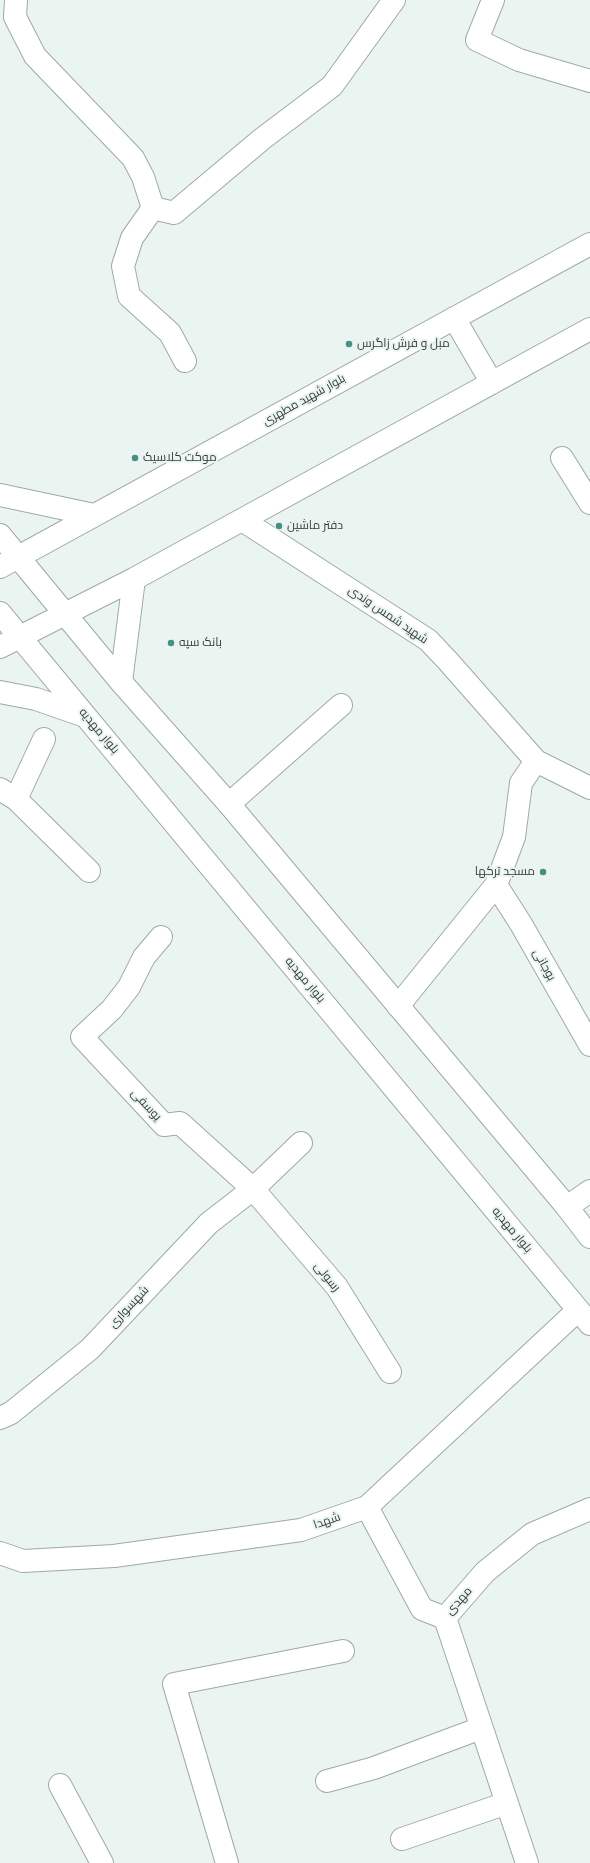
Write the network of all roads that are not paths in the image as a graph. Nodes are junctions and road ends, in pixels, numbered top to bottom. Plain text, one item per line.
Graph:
1 (394, 0) edge
2 (493, 0) edge
3 (11, 5) edge
4 (590, 81) edge
5 (153, 208) junction
6 (590, 244) edge
7 (454, 318) junction
8 (590, 329) edge
9 (185, 360) dead end
10 (492, 383) junction
11 (562, 458) dead end
12 (0, 495) edge
13 (590, 503) edge
14 (94, 515) junction
15 (242, 520) junction
16 (0, 535) edge
17 (9, 562) edge
18 (134, 579) junction
19 (0, 614) edge
20 (66, 614) junction
21 (20, 637) junction
22 (0, 647) edge
23 (121, 682) junction
24 (0, 692) edge
25 (341, 705) dead end
26 (88, 717) junction
27 (44, 739) dead end
28 (536, 761) junction
29 (590, 788) edge
30 (8, 794) edge
31 (229, 804) junction
32 (89, 872) dead end
33 (496, 885) junction
34 (161, 937) dead end
35 (398, 1006) junction
36 (590, 1045) edge
37 (301, 1143) dead end
38 (253, 1189) junction
39 (590, 1191) edge
40 (567, 1207) junction
41 (590, 1237) edge
42 (584, 1317) edge
43 (390, 1372) dead end
44 (0, 1418) edge
45 (367, 1507) junction
46 (590, 1510) edge
47 (0, 1553) edge
48 (445, 1618) junction
49 (343, 1651) dead end
50 (481, 1728) junction
51 (327, 1781) dead end
52 (60, 1785) dead end
53 (507, 1804) junction
54 (402, 1839) dead end
55 (102, 1863) edge
56 (227, 1863) edge
57 (526, 1863) edge

1 - 5 main road
2 - 4 main road
3 - 5 main road
5 - 9 main road
6 - 7 main road, بلوار شهید مطهری
7 - 10 main road
7 - 14 main road, بلوار شهید مطهری
8 - 10 main road
10 - 15 main road
11 - 13 main road
12 - 14 main road
14 - 17 main road, بلوار شهید مطهری
15 - 18 main road
15 - 28 main road, شهید شمس وندی
16 - 17 main road
17 - 20 main road
18 - 20 main road
18 - 23 main road
19 - 21 main road, بلوار مهدیه
20 - 21 main road
20 - 23 main road
21 - 22 main road
21 - 26 main road, بلوار مهدیه
23 - 31 main road
24 - 26 main road
25 - 31 main road
26 - 42 main road, بلوار مهدیه
27 - 30 main road
28 - 29 main road, شهید شمس وندی
28 - 33 main road
30 - 32 main road
31 - 35 main road
33 - 35 main road
33 - 36 main road, بوجانی
34 - 38 main road, یوسفی
35 - 40 main road
37 - 38 main road, شهسواری
38 - 43 main road, رسولی
38 - 44 main road, شهسواری
39 - 40 main road
40 - 41 main road
42 - 45 main road, شهدا
45 - 47 main road, شهدا
45 - 48 main road, مهدی
46 - 48 main road, مهدی
48 - 50 main road
49 - 56 main road
50 - 51 main road
50 - 53 main road
52 - 55 main road
53 - 54 main road
53 - 57 main road

